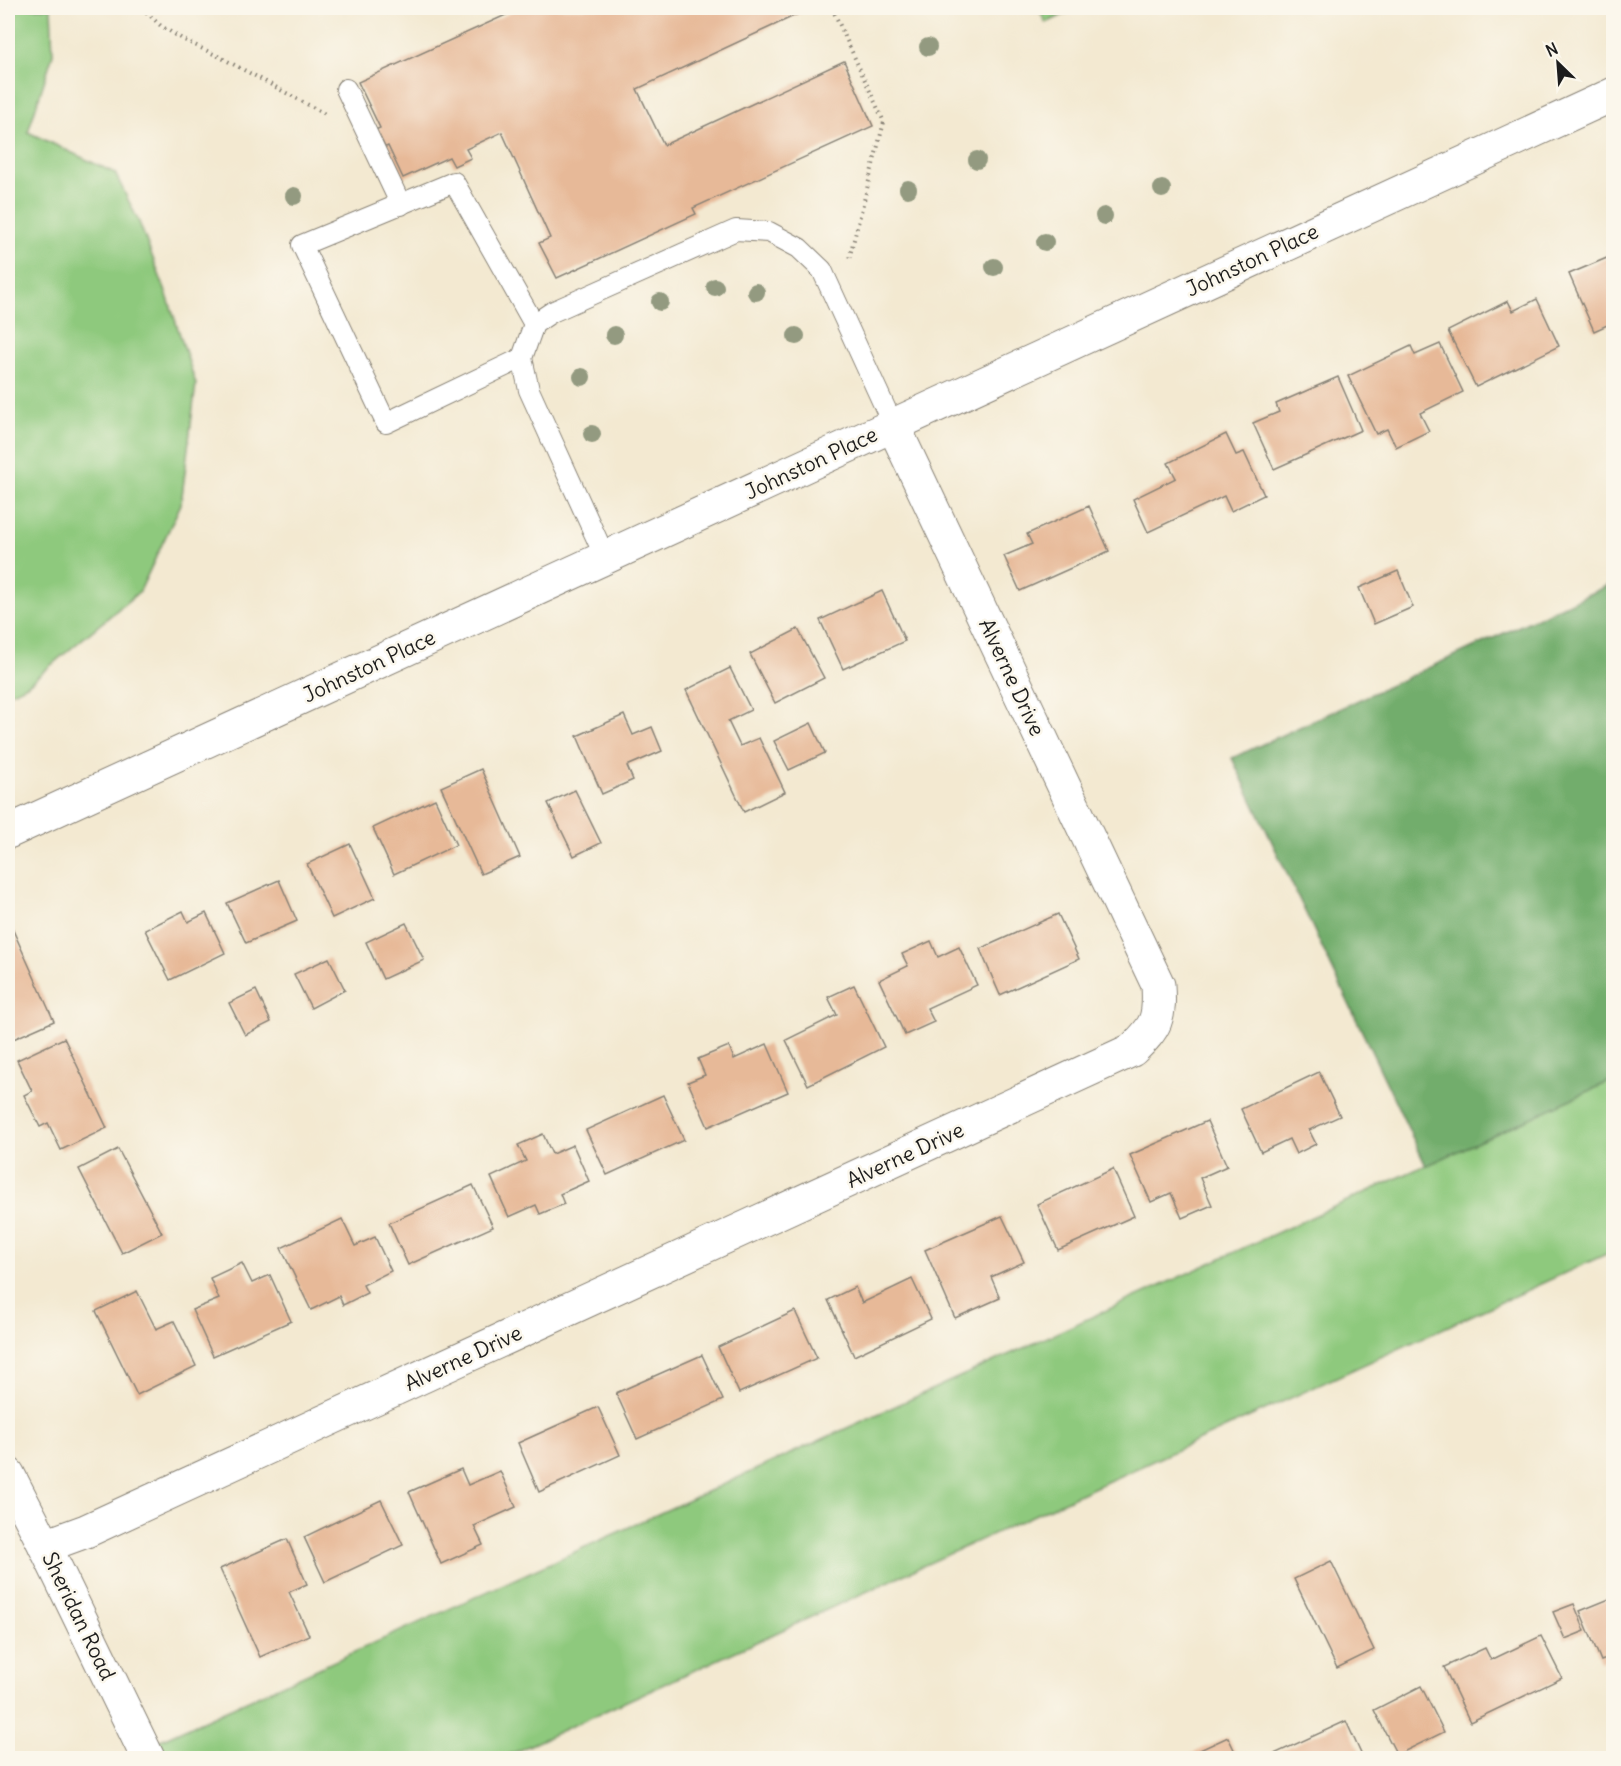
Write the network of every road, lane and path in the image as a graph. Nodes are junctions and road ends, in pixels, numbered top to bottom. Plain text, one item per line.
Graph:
1 (142, 8) edge
2 (832, 8) edge
3 (346, 89) dead end
4 (1614, 94) edge
5 (363, 125) junction
6 (401, 205) junction
7 (847, 266) dead end
8 (534, 324) junction
9 (522, 358) junction
10 (893, 425) junction
11 (605, 557) junction
12 (8, 832) edge
13 (8, 1474) edge
14 (45, 1546) junction
15 (148, 1758) edge

1 - 5 path
2 - 7 path
3 - 5 lane
4 - 10 street, Johnston Place
5 - 6 lane
6 - 8 lane
6 - 9 lane
8 - 9 lane
8 - 10 lane
9 - 11 lane
10 - 11 street, Johnston Place
10 - 14 street, Alverne Drive
11 - 12 street, Johnston Place
13 - 14 street, Sheridan Road
14 - 15 street, Sheridan Road

